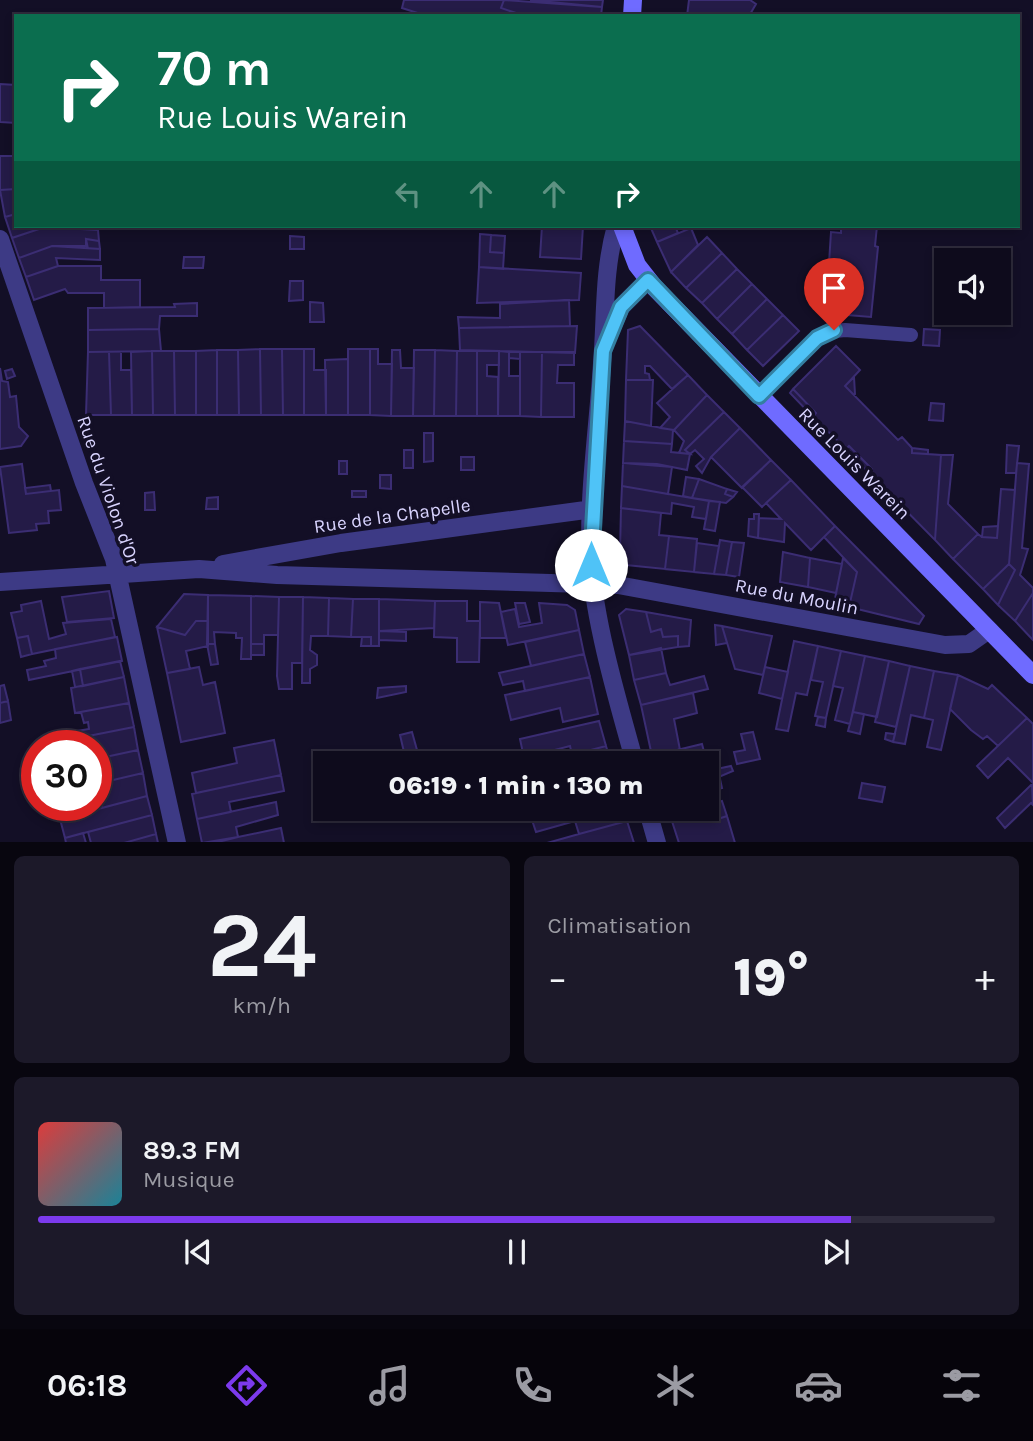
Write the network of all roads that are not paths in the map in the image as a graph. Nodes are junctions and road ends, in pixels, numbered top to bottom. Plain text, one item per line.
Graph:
1 (616, 228) edge
2 (623, 228) edge
3 (1, 245) edge
4 (648, 280) junction
5 (911, 335) dead end
6 (603, 351) junction
7 (759, 396) junction
8 (593, 509) junction
9 (199, 569) junction
10 (117, 572) junction
11 (0, 582) edge
12 (593, 583) junction
13 (989, 631) junction
14 (1033, 675) edge
15 (632, 751) edge
16 (651, 821) edge
17 (177, 842) edge
18 (657, 842) edge

1 - 6 street
2 - 4 main road, Rue Louis Warein
3 - 10 street, Rue du Violon d'Or
4 - 6 street
4 - 7 main road, Rue Louis Warein
5 - 7 lane
6 - 8 street
7 - 13 main road, Rue Louis Warein
8 - 9 street, Rue de la Chapelle
8 - 12 street
9 - 10 street, Rue de la Chapelle
9 - 12 street, Rue de la Chapelle
10 - 11 street, Rue de la Chapelle
10 - 17 street, Rue du Violon d'Or
12 - 13 street, Rue du Moulin
12 - 15 street
13 - 14 main road, Rue Louis Warein
16 - 18 street

